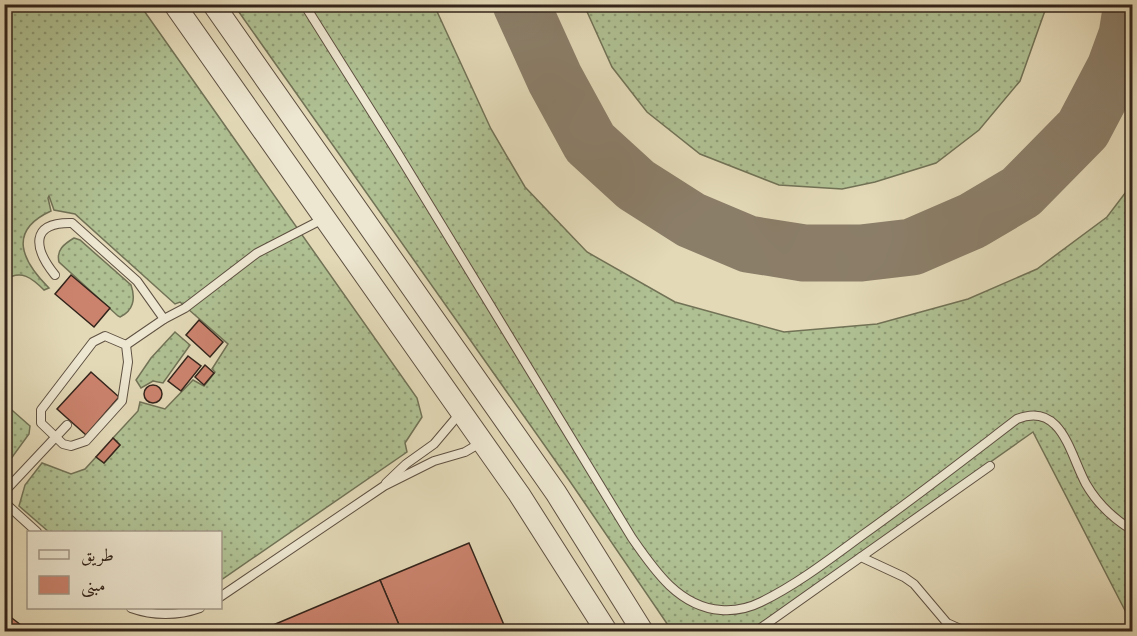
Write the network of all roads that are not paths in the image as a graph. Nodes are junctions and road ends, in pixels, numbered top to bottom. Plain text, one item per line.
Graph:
1 (174, 4) edge
2 (213, 4) edge
3 (304, 4) edge
4 (325, 218) junction
5 (55, 275) dead end
6 (164, 319) junction
7 (126, 345) junction
8 (486, 394) junction
9 (462, 412) junction
10 (507, 424) junction
11 (67, 425) dead end
12 (55, 437) junction
13 (482, 442) junction
14 (990, 466) dead end
15 (384, 486) junction
16 (4, 492) edge
17 (4, 502) edge
18 (1132, 530) edge
19 (37, 531) edge
20 (861, 557) junction
21 (222, 596) edge
22 (135, 609) edge
23 (197, 609) edge
24 (607, 632) edge
25 (643, 632) edge
26 (755, 632) edge
27 (967, 632) edge

1 - 4 street
2 - 8 street
3 - 18 lane
4 - 6 lane
4 - 9 street
5 - 6 lane
6 - 7 lane
7 - 12 lane
7 - 12 lane
8 - 9 street
8 - 10 street
9 - 13 street
9 - 15 lane
10 - 13 street
10 - 25 street
11 - 12 lane
12 - 16 lane
13 - 15 lane
13 - 24 street
14 - 20 lane
15 - 21 lane
17 - 19 lane
20 - 26 lane
20 - 27 lane
22 - 23 lane

